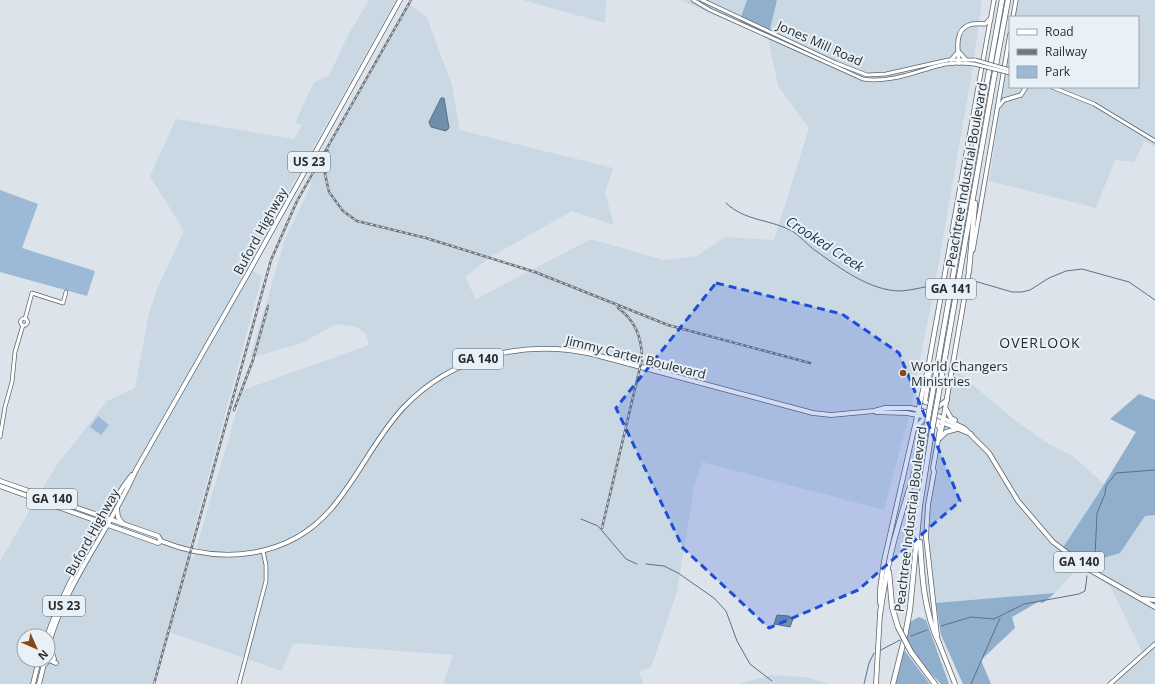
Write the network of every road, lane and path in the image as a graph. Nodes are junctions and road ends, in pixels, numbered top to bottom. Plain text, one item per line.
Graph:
1 (400, 0) edge
2 (693, 0) edge
3 (702, 0) edge
4 (994, 0) edge
5 (1002, 0) edge
6 (1008, 0) edge
7 (1016, 0) edge
8 (1013, 16) edge
9 (991, 17) junction
10 (979, 24) junction
11 (988, 34) junction
12 (1009, 40) edge
13 (958, 52) junction
14 (951, 60) junction
15 (966, 60) junction
16 (959, 61) junction
17 (973, 63) junction
18 (931, 68) junction
19 (1009, 70) edge
20 (1009, 73) edge
21 (889, 74) junction
22 (890, 80) junction
23 (1025, 88) edge
24 (1054, 88) edge
25 (1000, 91) junction
26 (1009, 99) junction
27 (997, 108) junction
28 (1155, 141) edge
29 (978, 173) junction
30 (969, 183) junction
31 (950, 245) junction
32 (969, 271) junction
33 (66, 292) dead end
34 (928, 368) junction
35 (920, 400) junction
36 (947, 400) junction
37 (946, 408) junction
38 (874, 411) junction
39 (916, 411) junction
40 (885, 413) junction
41 (930, 416) junction
42 (945, 420) junction
43 (958, 429) junction
44 (914, 430) junction
45 (972, 434) junction
46 (0, 437) edge
47 (940, 438) junction
48 (136, 470) junction
49 (934, 472) junction
50 (0, 481) edge
51 (0, 486) edge
52 (117, 507) junction
53 (105, 518) junction
54 (92, 519) junction
55 (110, 520) junction
56 (102, 523) junction
57 (124, 524) junction
58 (107, 525) junction
59 (918, 527) junction
60 (97, 533) junction
61 (161, 541) junction
62 (263, 551) junction
63 (889, 566) junction
64 (1143, 599) junction
65 (1155, 600) edge
66 (1155, 607) edge
67 (880, 614) junction
68 (50, 628) edge
69 (55, 628) edge
70 (939, 643) junction
71 (1155, 644) edge
72 (37, 668) edge
73 (43, 668) edge
74 (44, 668) edge
75 (41, 674) junction
76 (33, 684) edge
77 (39, 684) edge
78 (238, 684) edge
79 (876, 684) edge
80 (893, 684) edge
81 (935, 684) edge
82 (955, 684) edge
83 (1110, 684) edge

1 - 48 main road, Buford Highway / US 23
2 - 22 street, Jones Mill Road
3 - 21 street, Jones Mill Road
4 - 9 main road, Peachtree Industrial Boulevard
5 - 30 highway, Peachtree Industrial Boulevard / GA 141
6 - 29 highway, Peachtree Industrial Boulevard / GA 141
7 - 8 main road
9 - 10 main road
9 - 11 main road, Peachtree Industrial Boulevard
10 - 11 main road
10 - 13 main road
11 - 31 main road, Peachtree Industrial Boulevard
12 - 25 main road, Peachtree Industrial Boulevard
13 - 14 main road
13 - 15 main road
13 - 16 main road
14 - 16 street, Jones Mill Road
14 - 21 street, Jones Mill Road
15 - 16 street
15 - 17 street
16 - 17 street
16 - 18 street, Jones Mill Road
17 - 18 street, Jones Mill Road
17 - 19 street, bridge
17 - 20 street, bridge
18 - 22 street, Jones Mill Road
21 - 22 street
23 - 26 main road
24 - 28 street
25 - 26 main road
25 - 27 main road, Peachtree Industrial Boulevard
26 - 27 main road
27 - 32 main road, Peachtree Industrial Boulevard
29 - 32 highway
29 - 59 highway, Peachtree Industrial Boulevard / GA 141, bridge
30 - 31 highway
30 - 63 highway, Peachtree Industrial Boulevard / GA 141, bridge
31 - 34 main road, Peachtree Industrial Boulevard
32 - 36 main road, Peachtree Industrial Boulevard
33 - 46 street
34 - 35 main road, Peachtree Industrial Boulevard
34 - 36 main road
35 - 39 main road, Peachtree Industrial Boulevard
35 - 39 main road
35 - 41 main road
36 - 37 main road, Peachtree Industrial Boulevard
37 - 41 main road
37 - 42 main road, Peachtree Industrial Boulevard
37 - 45 main road
38 - 39 main road, Jimmy Carter Boulevard / GA 140
38 - 40 main road, Jimmy Carter Boulevard / GA 140
38 - 62 main road, Jimmy Carter Boulevard / GA 140
39 - 40 main road, Jimmy Carter Boulevard / GA 140
39 - 41 main road, Jimmy Carter Boulevard / GA 140
39 - 44 main road, Peachtree Industrial Boulevard
40 - 44 main road
41 - 42 main road, Jimmy Carter Boulevard / GA 140
41 - 42 main road
41 - 44 main road
41 - 49 main road
42 - 43 main road, Jimmy Carter Boulevard / GA 140
42 - 45 main road, Jimmy Carter Boulevard / GA 140
42 - 47 main road, Peachtree Industrial Boulevard
43 - 45 main road, Jimmy Carter Boulevard / GA 140
43 - 47 main road
44 - 67 main road, Peachtree Industrial Boulevard
45 - 64 main road, Jimmy Carter Boulevard / GA 140
47 - 49 main road, Peachtree Industrial Boulevard
48 - 52 main road, Buford Highway / US 23
48 - 53 main road, Buford Highway / US 23
49 - 70 main road
50 - 53 main road, Jimmy Carter Boulevard / GA 140
51 - 54 main road, Jimmy Carter Boulevard / GA 140
52 - 55 main road, Buford Highway / US 23
52 - 57 main road
53 - 55 main road, Jimmy Carter Boulevard / GA 140
53 - 56 main road, Buford Highway / US 23
54 - 56 main road, Jimmy Carter Boulevard / GA 140
54 - 60 main road
55 - 57 main road, Jimmy Carter Boulevard / GA 140
55 - 58 main road, Buford Highway / US 23
56 - 58 main road, Jimmy Carter Boulevard / GA 140
56 - 60 main road, Buford Highway / US 23
57 - 61 main road, Jimmy Carter Boulevard / GA 140
58 - 61 main road, Jimmy Carter Boulevard / GA 140
58 - 69 main road, Buford Highway / US 23
59 - 70 highway, GA 141
59 - 80 highway, Peachtree Industrial Boulevard
60 - 68 main road, Buford Highway / US 23
61 - 62 main road, Jimmy Carter Boulevard / GA 140
62 - 78 street
63 - 67 highway
63 - 81 highway, GA 141, bridge
64 - 65 main road, GA 140
64 - 66 main road, Jimmy Carter Boulevard / GA 140
67 - 79 main road, Peachtree Industrial Boulevard
70 - 82 main road, GA 141
71 - 83 main road
72 - 76 main road
73 - 75 main road
74 - 75 main road
75 - 77 main road

